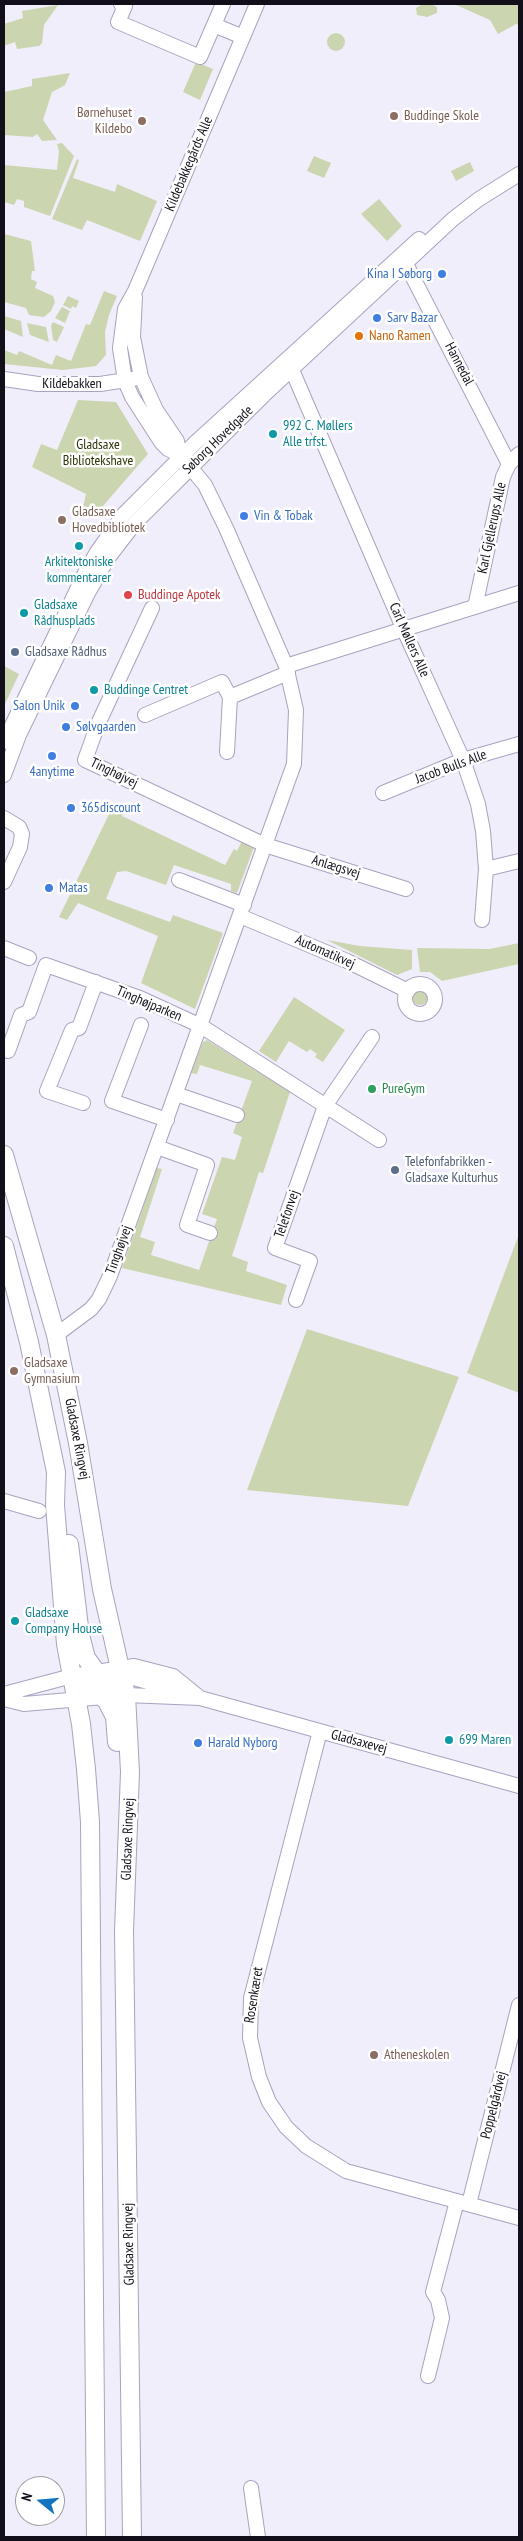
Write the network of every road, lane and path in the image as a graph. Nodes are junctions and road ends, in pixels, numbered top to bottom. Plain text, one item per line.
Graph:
1 (121, 4) edge
2 (223, 4) edge
3 (257, 4) edge
4 (214, 25) junction
5 (243, 37) junction
6 (519, 164) edge
7 (519, 174) edge
8 (406, 264) junction
9 (135, 291) junction
10 (292, 370) junction
11 (141, 377) junction
12 (4, 379) edge
13 (125, 381) junction
14 (514, 459) edge
15 (186, 461) junction
16 (519, 593) edge
17 (475, 607) junction
18 (152, 608) dead end
19 (404, 630) junction
20 (287, 670) junction
21 (230, 697) junction
22 (145, 715) dead end
23 (4, 742) edge
24 (519, 744) edge
25 (227, 752) dead end
26 (463, 760) junction
27 (4, 775) edge
28 (383, 793) dead end
29 (4, 818) edge
30 (265, 845) junction
31 (519, 861) edge
32 (486, 869) junction
33 (179, 880) dead end
34 (4, 882) edge
35 (406, 890) dead end
36 (242, 910) junction
37 (482, 920) dead end
38 (4, 948) edge
39 (29, 958) dead end
40 (96, 982) junction
41 (408, 991) dead end
42 (141, 1025) dead end
43 (200, 1026) junction
44 (372, 1036) dead end
45 (8, 1052) dead end
46 (176, 1094) junction
47 (83, 1103) dead end
48 (325, 1106) junction
49 (237, 1115) dead end
50 (166, 1120) junction
51 (379, 1140) dead end
52 (157, 1147) junction
53 (4, 1155) edge
54 (210, 1233) dead end
55 (4, 1246) edge
56 (296, 1300) dead end
57 (56, 1335) junction
58 (4, 1502) edge
59 (47, 1508) junction
60 (72, 1676) junction
61 (123, 1680) junction
62 (94, 1690) junction
63 (4, 1694) edge
64 (200, 1698) junction
65 (4, 1699) edge
66 (320, 1731) junction
67 (519, 1786) edge
68 (128, 1847) junction
69 (519, 2005) edge
70 (463, 2203) junction
71 (519, 2218) edge
72 (428, 2376) dead end
73 (251, 2488) dead end
74 (96, 2537) edge
75 (132, 2537) edge
76 (258, 2537) edge

1 - 4 street
2 - 4 street
3 - 5 street, Kildebakkegårds Alle
4 - 5 street
5 - 9 street, Kildebakkegårds Alle
6 - 15 street, Søborg Hovedgade
7 - 8 street, Søborg Hovedgade
8 - 10 street, Søborg Hovedgade
8 - 14 street, Hannedal
9 - 11 street, Kildebakkegårds Alle
9 - 13 street, Kildebakkegårds Alle
10 - 15 street, Søborg Hovedgade
10 - 19 street, Carl Møllers Alle
11 - 13 street, Kildebakken
11 - 15 street, Kildebakkegårds Alle
12 - 13 street, Kildebakken
13 - 15 street, Kildebakkegårds Alle
14 - 17 street, Karl Gjellerups Alle
15 - 20 street, Tinghøjvej
15 - 23 street, Søborg Hovedgade
15 - 27 street, Søborg Hovedgade
16 - 17 street
17 - 19 street
18 - 30 street, Tinghøjvej
19 - 20 street
19 - 26 street, Carl Møllers Alle
20 - 21 street
20 - 30 street, Tinghøjvej
21 - 22 street
21 - 25 street
24 - 26 street, Jacob Bulls Alle
26 - 28 street, Jacob Bulls Alle
26 - 32 street, Carl Møllers Alle
29 - 34 street
30 - 35 street, Anlægsvej
30 - 36 street, Tinghøjvej
31 - 32 street
32 - 37 street, Carl Møllers Alle
33 - 36 street
36 - 41 street, Automatikvej
36 - 43 street, Tinghøjvej
38 - 39 street
40 - 43 street, Tinghøjparken
40 - 45 street, Tinghøjparken
40 - 47 street
42 - 50 street
43 - 46 street, Tinghøjvej
43 - 48 street
44 - 48 street, Telefonvej
46 - 49 street
46 - 50 street, Tinghøjvej
48 - 51 street
48 - 56 street, Telefonvej
50 - 52 street, Tinghøjvej
52 - 54 street
52 - 57 street, Tinghøjvej
53 - 57 main road, Gladsaxe Ringvej
55 - 59 main road, Gladsaxe Ringvej
57 - 61 main road, Gladsaxe Ringvej
58 - 59 street
59 - 60 main road, Gladsaxe Ringvej
59 - 62 main road
60 - 62 main road, Gladsaxe Ringvej
60 - 63 street
61 - 62 main road
61 - 62 street, Gladsaxevej
61 - 64 street, Gladsaxevej
61 - 64 street, Gladsaxevej
61 - 68 main road, Gladsaxe Ringvej
62 - 65 street, Gladsaxevej
62 - 68 main road
62 - 74 main road, Gladsaxe Ringvej
64 - 66 street, Gladsaxevej
66 - 67 street, Gladsaxevej
66 - 70 street, Rosenkæret
68 - 75 main road, Gladsaxe Ringvej
69 - 70 street, Poppelgårdvej
70 - 71 street, Rosenkæret
70 - 72 street
73 - 76 street

